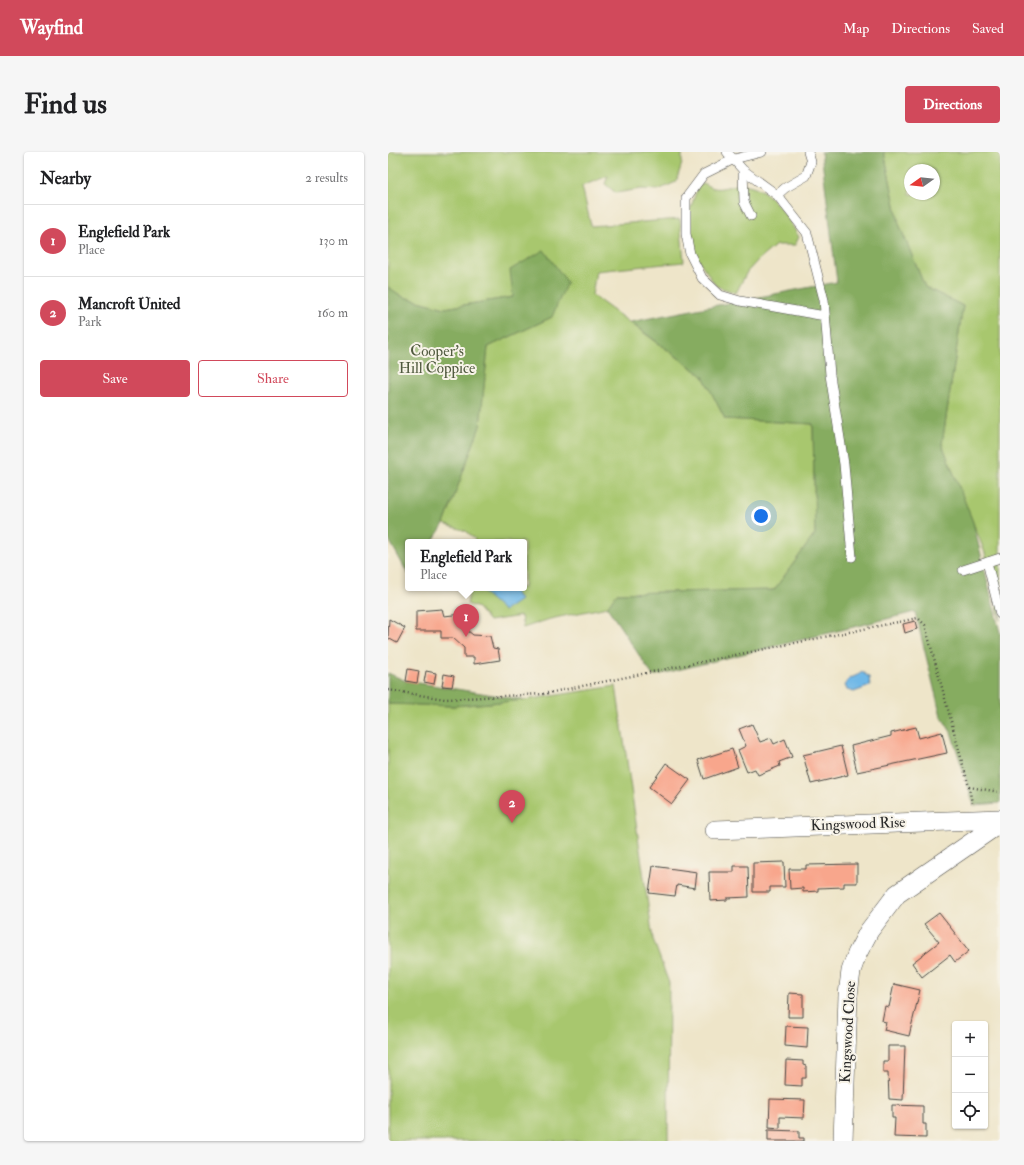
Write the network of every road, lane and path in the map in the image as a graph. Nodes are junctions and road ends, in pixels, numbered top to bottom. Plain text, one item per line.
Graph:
1 (727, 152) edge
2 (762, 152) edge
3 (808, 152) edge
4 (734, 160) junction
5 (743, 170) junction
6 (777, 195) junction
7 (751, 216) dead end
8 (825, 316) junction
9 (852, 557) dead end
10 (1000, 558) edge
11 (988, 562) junction
12 (963, 570) dead end
13 (1000, 614) edge
14 (388, 690) edge
15 (1000, 792) edge
16 (1000, 819) edge
17 (1000, 823) edge
18 (715, 830) dead end
19 (844, 1141) edge

1 - 4 lane
2 - 4 lane
3 - 6 lane
4 - 5 lane
4 - 8 lane
5 - 6 lane
5 - 7 lane
6 - 8 lane
8 - 9 lane
10 - 11 lane
11 - 12 lane
11 - 13 lane
14 - 15 path
16 - 18 street, Kingswood Rise
17 - 19 street, Kingswood Close

